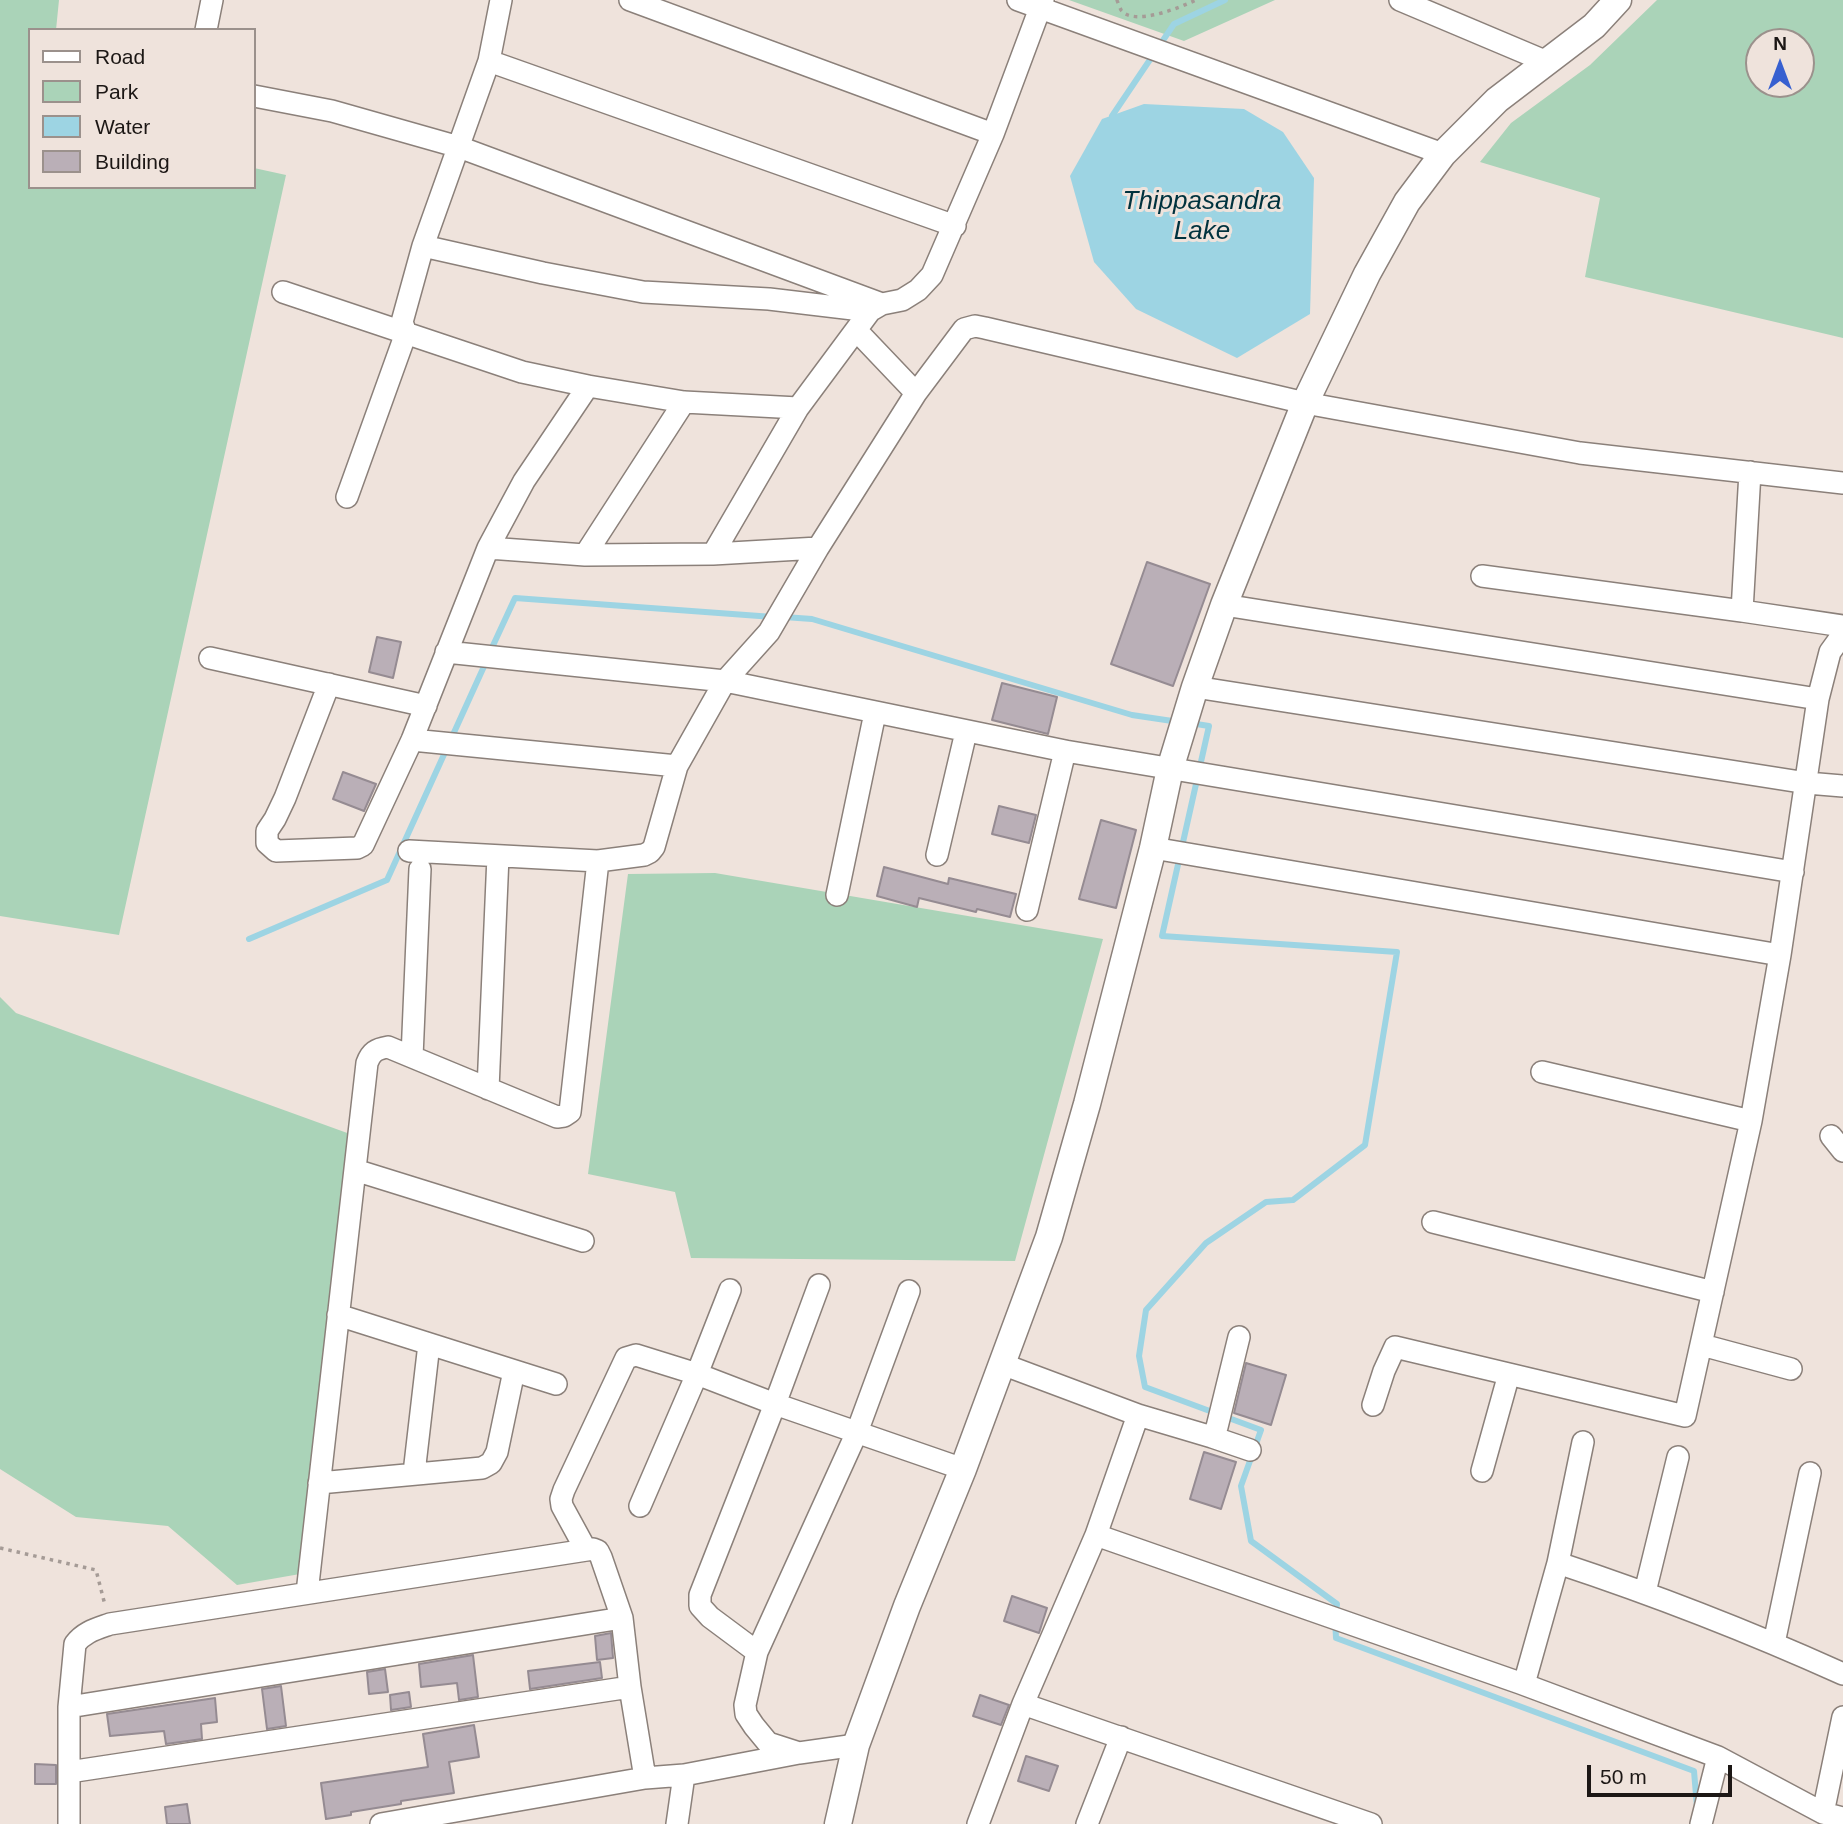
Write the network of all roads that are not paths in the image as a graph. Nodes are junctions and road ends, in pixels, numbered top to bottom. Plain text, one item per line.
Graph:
1 (212, 0) edge
2 (502, 0) edge
3 (630, 0) edge
4 (1018, 0) edge
5 (1400, 0) edge
6 (1618, 0) edge
7 (1041, 4) edge
8 (206, 28) edge
9 (489, 61) junction
10 (1547, 62) junction
11 (256, 96) edge
12 (993, 134) junction
13 (459, 147) junction
14 (1443, 153) junction
15 (955, 226) junction
16 (424, 246) junction
17 (283, 292) dead end
18 (876, 308) junction
19 (856, 330) junction
20 (406, 333) junction
21 (588, 386) junction
22 (916, 393) junction
23 (684, 402) junction
24 (1305, 403) junction
25 (798, 408) junction
26 (1750, 472) junction
27 (1843, 483) edge
28 (347, 497) dead end
29 (488, 548) junction
30 (713, 554) junction
31 (585, 555) junction
32 (813, 557) junction
33 (1482, 576) dead end
34 (1224, 605) junction
35 (1742, 611) junction
36 (1843, 626) edge
37 (1843, 634) edge
38 (446, 652) junction
39 (210, 658) dead end
40 (725, 681) junction
41 (329, 684) junction
42 (1818, 699) junction
43 (426, 706) junction
44 (1189, 706) junction
45 (875, 713) junction
46 (966, 732) junction
47 (412, 740) junction
48 (1065, 751) junction
49 (677, 766) junction
50 (1170, 769) junction
51 (1807, 783) junction
52 (1843, 786) edge
53 (1153, 848) junction
54 (937, 855) dead end
55 (498, 856) junction
56 (598, 860) junction
57 (1793, 872) junction
58 (837, 895) dead end
59 (1027, 910) dead end
60 (1780, 955) junction
61 (412, 1057) junction
62 (1542, 1072) dead end
63 (488, 1089) junction
64 (1751, 1121) junction
65 (355, 1170) junction
66 (1433, 1222) dead end
67 (583, 1241) dead end
68 (819, 1286) dead end
69 (730, 1290) dead end
70 (909, 1291) dead end
71 (1713, 1292) junction
72 (338, 1315) junction
73 (1239, 1337) dead end
74 (429, 1344) junction
75 (1702, 1345) junction
76 (1002, 1364) junction
77 (1791, 1369) dead end
78 (514, 1371) junction
79 (697, 1374) junction
80 (1508, 1374) junction
81 (556, 1384) dead end
82 (775, 1404) junction
83 (1373, 1405) dead end
84 (1138, 1415) junction
85 (858, 1432) junction
86 (1214, 1432) junction
87 (1583, 1442) dead end
88 (1250, 1450) dead end
89 (1678, 1457) dead end
90 (962, 1469) junction
91 (1482, 1471) dead end
92 (414, 1473) junction
93 (1810, 1473) dead end
94 (319, 1483) junction
95 (640, 1506) dead end
96 (1096, 1535) junction
97 (586, 1550) junction
98 (1558, 1563) junction
99 (1644, 1592) junction
100 (307, 1593) junction
101 (622, 1618) junction
102 (1774, 1643) junction
103 (757, 1652) junction
104 (1843, 1674) edge
105 (1524, 1684) junction
106 (630, 1687) junction
107 (1023, 1704) junction
108 (69, 1707) junction
109 (1843, 1717) edge
110 (1121, 1737) junction
111 (856, 1745) junction
112 (799, 1753) junction
113 (1718, 1757) junction
114 (69, 1772) junction
115 (684, 1775) junction
116 (645, 1778) junction
117 (1833, 1816) edge
118 (69, 1824) edge
119 (381, 1824) edge
120 (677, 1824) edge
121 (838, 1824) edge
122 (978, 1824) edge
123 (1087, 1824) edge
124 (1371, 1824) edge
125 (1701, 1824) edge

1 - 8 street
2 - 9 street
3 - 12 street
4 - 7 street
5 - 10 street
6 - 10 main road
7 - 12 street
7 - 14 street
9 - 13 street
9 - 15 street
10 - 14 main road
11 - 13 street
12 - 15 street
13 - 16 street
13 - 18 street
14 - 24 main road
15 - 18 street
16 - 18 street
16 - 20 street
17 - 20 street
18 - 19 street
19 - 22 street
19 - 25 street
20 - 21 street
20 - 28 street
21 - 23 street
21 - 29 street
22 - 24 street
22 - 32 street
23 - 25 street
23 - 31 street
24 - 26 street
24 - 34 main road
25 - 30 street
26 - 27 street
26 - 35 street
29 - 31 street
29 - 38 street
30 - 31 street
30 - 32 street
32 - 40 street
33 - 35 street
34 - 42 street
34 - 44 main road
35 - 36 street
37 - 42 street
38 - 40 street
38 - 43 street
39 - 41 street
40 - 45 street
40 - 49 street
41 - 43 street
41 - 47 street
42 - 51 street
43 - 47 street
44 - 50 main road
44 - 51 street
45 - 46 street
45 - 58 street
46 - 48 street
46 - 54 street
47 - 49 street
48 - 50 street
48 - 59 street
49 - 56 street
50 - 53 main road
50 - 57 street
51 - 52 street
51 - 57 street
53 - 60 street
53 - 76 main road
55 - 56 street
55 - 61 street
55 - 63 street
56 - 63 street
57 - 60 street
60 - 64 street
61 - 63 street
61 - 65 street
62 - 64 street
64 - 71 street
65 - 67 street
65 - 72 street
66 - 71 street
68 - 82 street
69 - 79 street
70 - 85 street
71 - 75 street
72 - 74 street
72 - 94 street
73 - 86 street
74 - 78 street
74 - 92 street
75 - 77 street
75 - 80 street
76 - 84 street
76 - 90 main road
78 - 81 street
78 - 92 street
79 - 82 street
79 - 95 street
79 - 97 street
80 - 83 street
80 - 91 street
82 - 85 street
82 - 103 street
84 - 86 street
84 - 96 street
85 - 90 street
85 - 103 street
86 - 88 street
87 - 98 street
89 - 99 street
90 - 111 main road
92 - 94 street
93 - 102 street
94 - 100 street
96 - 105 street
96 - 107 street
97 - 100 street
97 - 101 street
98 - 99 street
98 - 105 street
99 - 102 street
100 - 108 street
101 - 106 street
101 - 108 street
102 - 104 street
103 - 112 street
105 - 113 street
106 - 114 street
106 - 116 street
107 - 110 street
107 - 122 street
108 - 114 street
109 - 117 street
110 - 123 street
110 - 124 street
111 - 112 street
111 - 121 main road
112 - 115 street
113 - 117 street
113 - 125 street
114 - 118 street
115 - 116 street
115 - 120 street
116 - 119 street

